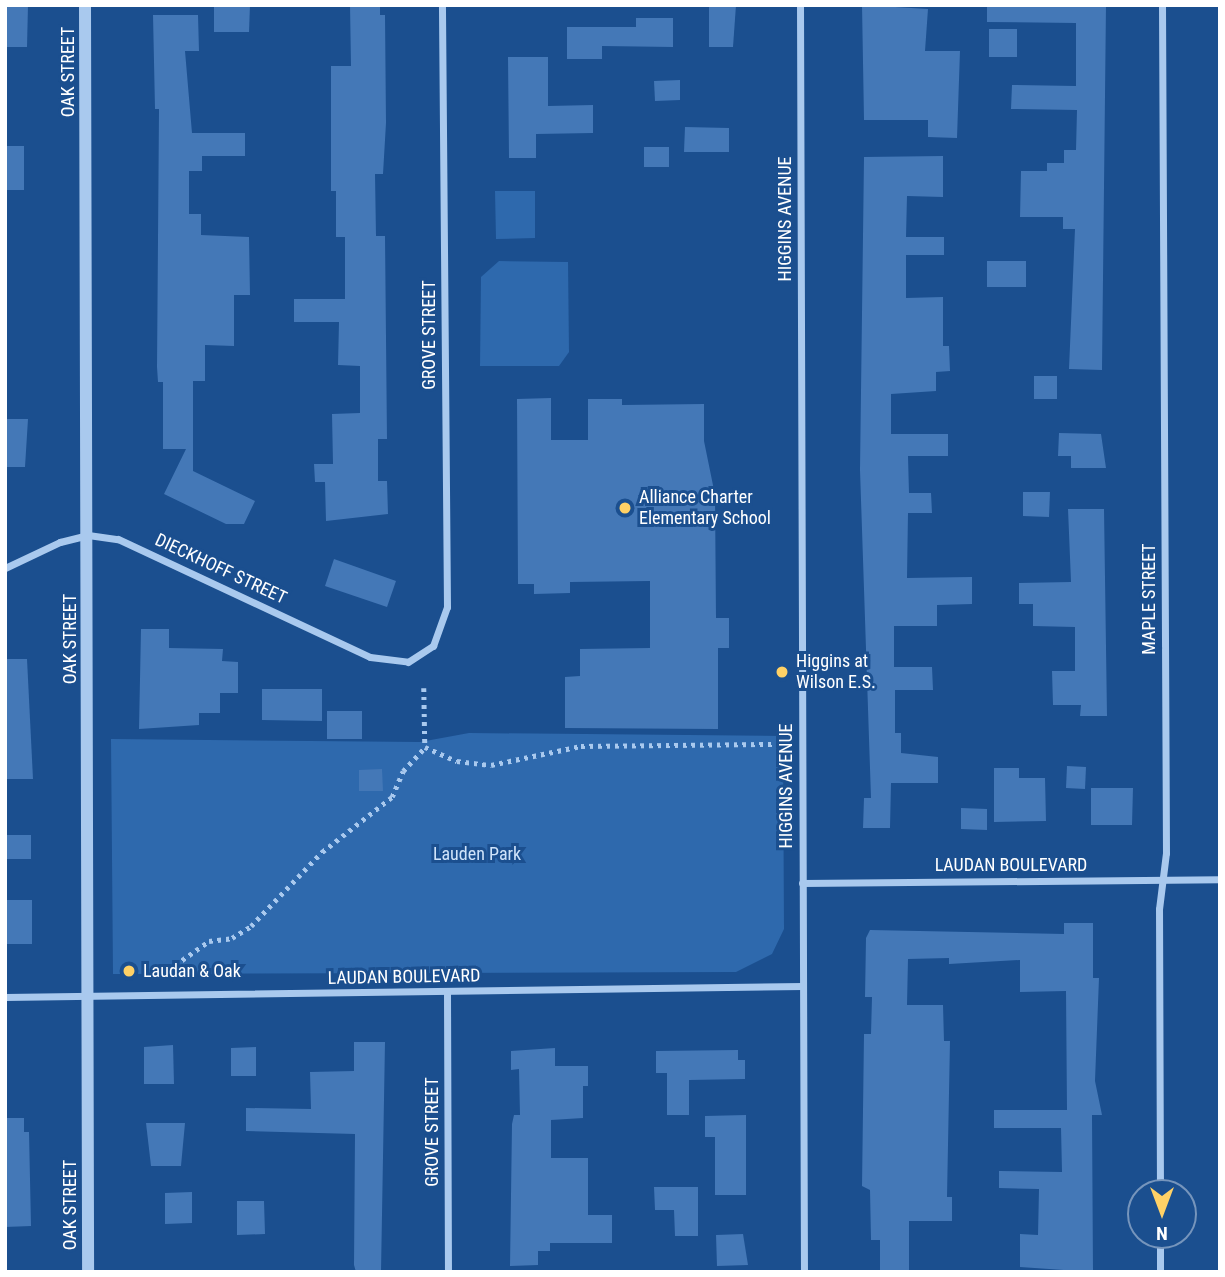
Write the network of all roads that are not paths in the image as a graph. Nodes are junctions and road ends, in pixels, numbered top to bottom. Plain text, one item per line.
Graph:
1 (85, 5) edge
2 (442, 5) edge
3 (800, 5) edge
4 (1162, 5) edge
5 (88, 535) junction
6 (5, 568) edge
7 (423, 657) joint
8 (1220, 879) edge
9 (1163, 880) junction
10 (802, 883) junction
11 (803, 985) junction
12 (447, 992) junction
13 (89, 996) junction
14 (5, 997) edge
15 (1160, 1179) edge
16 (1160, 1249) edge
17 (88, 1272) edge
18 (448, 1272) edge
19 (804, 1272) edge
20 (1160, 1272) edge

1 - 5 street, OAK STREET
2 - 7 street, GROVE STREET
3 - 10 street, HIGGINS AVENUE
4 - 9 street, MAPLE STREET
5 - 6 street, DIECKHOFF STREET
5 - 7 street, DIECKHOFF STREET
5 - 13 street, OAK STREET
8 - 9 street, LAUDAN BOULEVARD
9 - 10 street, LAUDAN BOULEVARD
9 - 15 street, MAPLE STREET
10 - 11 street, HIGGINS AVENUE
11 - 12 street, LAUDAN BOULEVARD
11 - 19 street, HIGGINS AVENUE
12 - 13 street, LAUDAN BOULEVARD
12 - 18 street, GROVE STREET
13 - 14 street, LAUDAN BOULEVARD
13 - 17 street, OAK STREET
16 - 20 street

